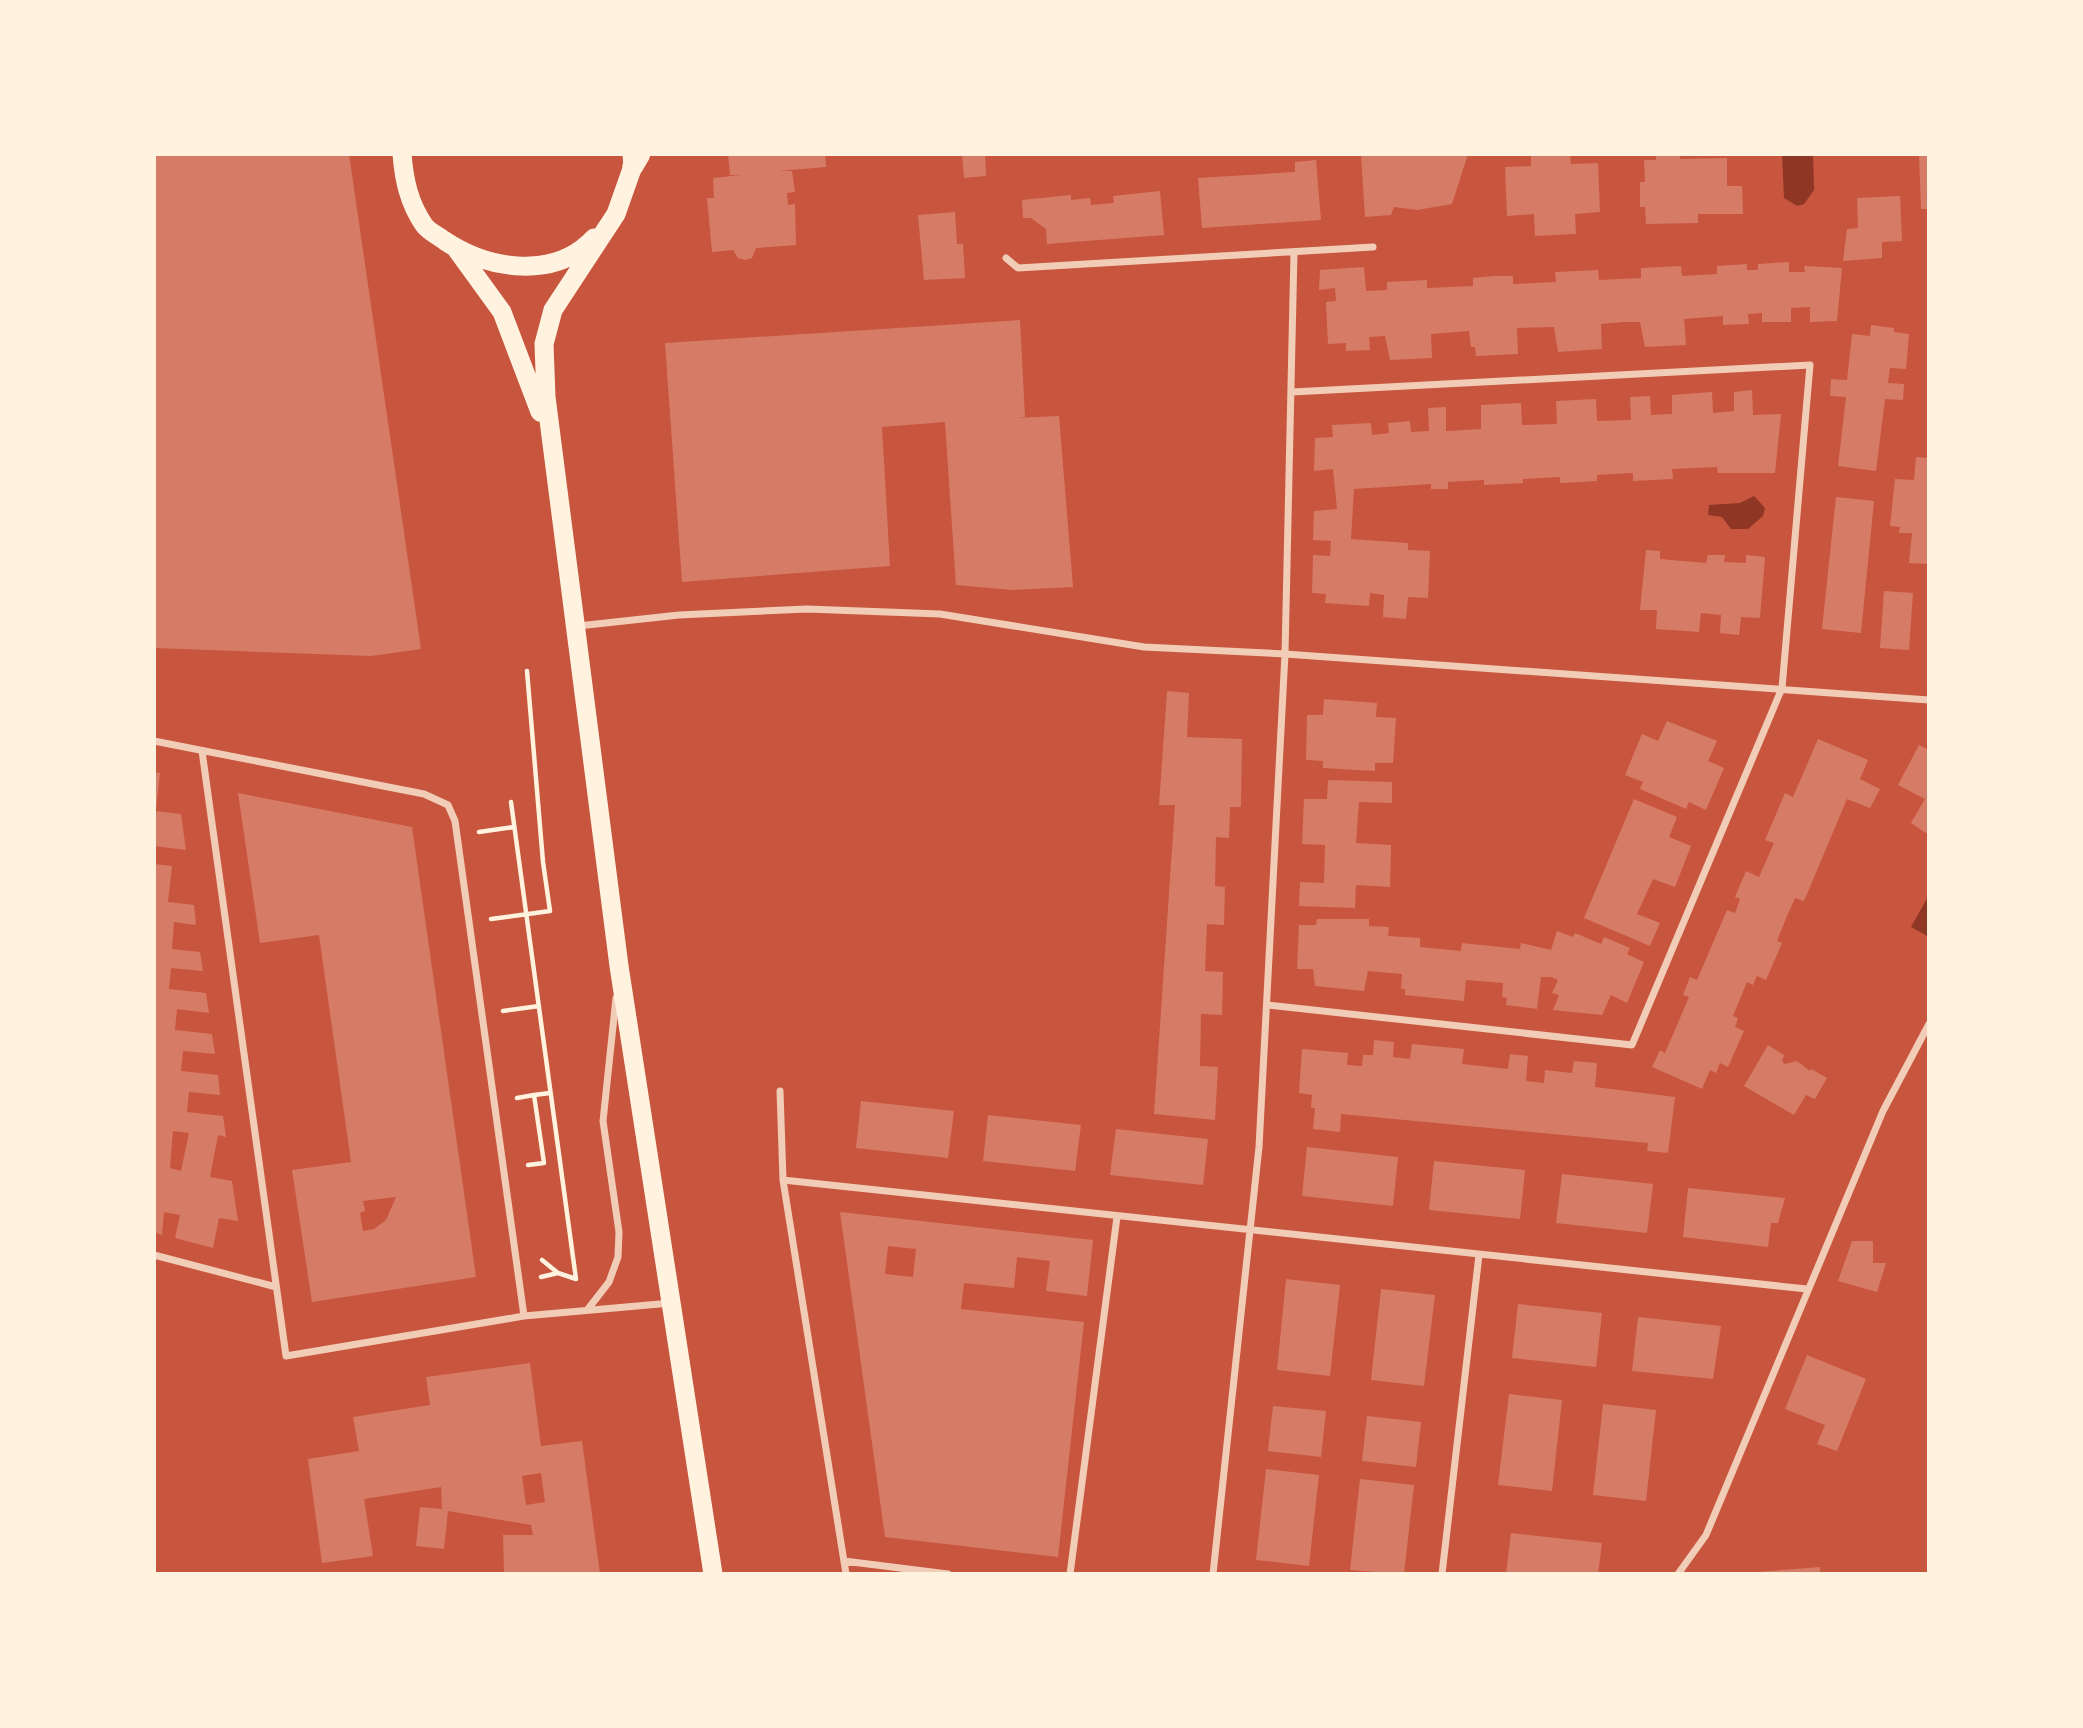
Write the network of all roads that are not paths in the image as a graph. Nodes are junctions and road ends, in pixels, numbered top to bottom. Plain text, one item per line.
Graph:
1 (402, 154) edge
2 (635, 158) edge
3 (616, 215) junction
4 (454, 247) junction
5 (1373, 247) dead end
6 (1294, 252) junction
7 (1006, 258) dead end
8 (1292, 392) junction
9 (550, 446) junction
10 (574, 626) junction
11 (1285, 654) junction
12 (1782, 688) junction
13 (1929, 700) edge
14 (154, 741) edge
15 (202, 751) junction
16 (620, 966) junction
17 (1268, 1005) junction
18 (1929, 1024) edge
19 (780, 1091) dead end
20 (783, 1180) junction
21 (1117, 1217) junction
22 (1252, 1232) junction
23 (154, 1255) edge
24 (1479, 1255) junction
25 (276, 1287) junction
26 (1807, 1289) junction
27 (671, 1303) junction
28 (588, 1309) junction
29 (524, 1316) junction
30 (844, 1561) junction
31 (713, 1574) edge
32 (846, 1574) edge
33 (948, 1574) edge
34 (1070, 1574) edge
35 (1213, 1574) edge
36 (1442, 1574) edge
37 (1678, 1574) edge

1 - 4 highway
2 - 3 highway
3 - 4 highway
3 - 9 highway
4 - 9 highway
5 - 6 street
6 - 7 street
6 - 8 street
8 - 11 street
8 - 12 street
9 - 10 highway
10 - 11 street
10 - 16 highway
11 - 12 street
11 - 17 street
12 - 13 street
12 - 17 street
14 - 15 street
15 - 25 street
15 - 29 street
16 - 27 highway
16 - 28 street
17 - 22 street
18 - 26 street
19 - 20 street
20 - 21 street
20 - 30 street
21 - 22 street
21 - 34 street
22 - 24 street
22 - 35 street
23 - 25 street
24 - 26 street
24 - 36 street
25 - 29 street
26 - 37 street
27 - 28 street
27 - 31 highway
28 - 29 street
30 - 32 street
30 - 33 street

